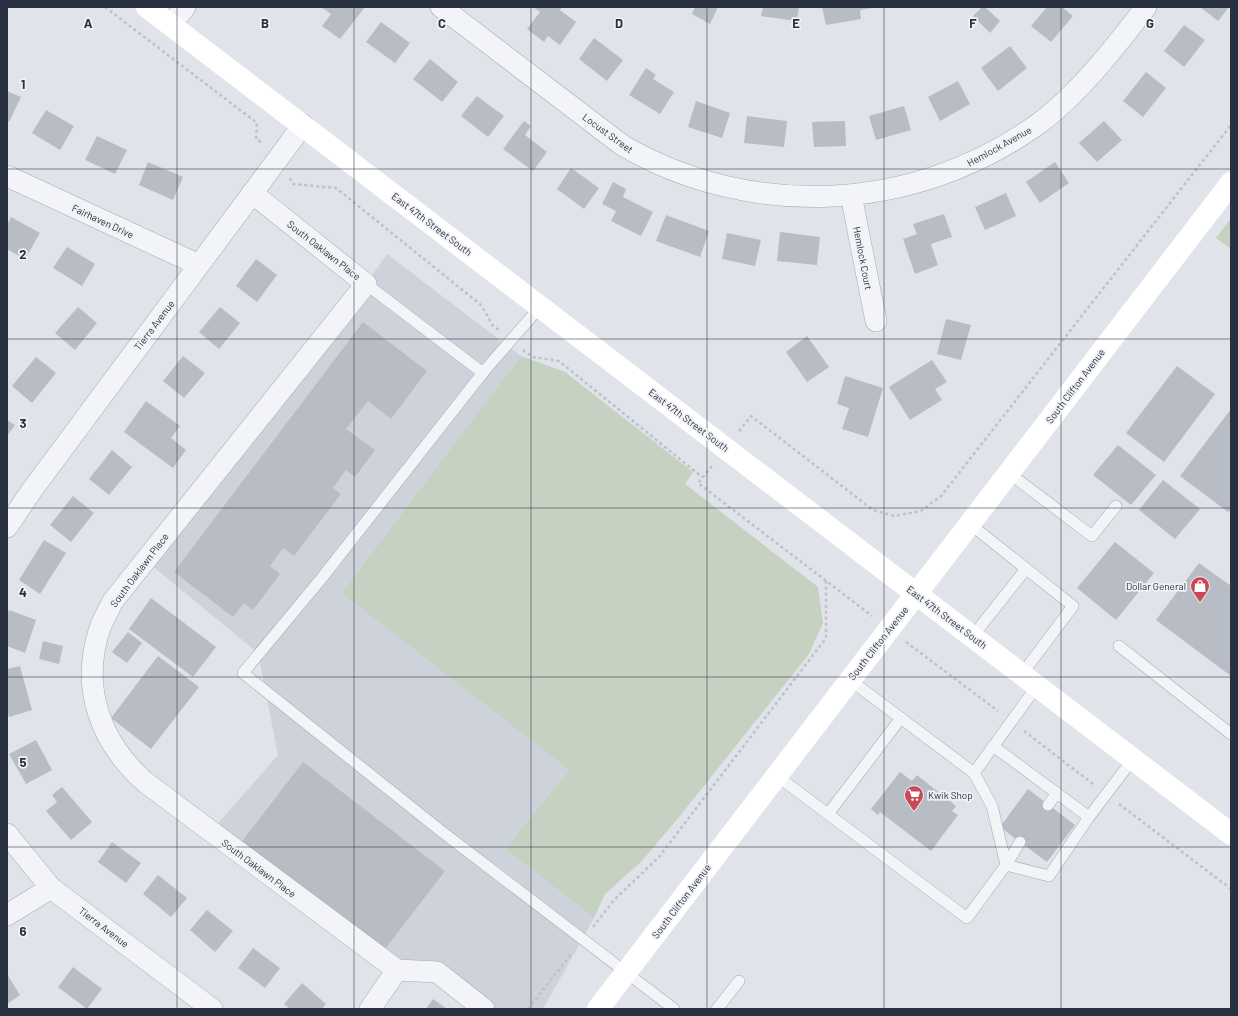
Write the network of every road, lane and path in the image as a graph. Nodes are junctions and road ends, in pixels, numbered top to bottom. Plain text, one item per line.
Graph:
1 (104, 7) edge
2 (147, 7) edge
3 (185, 7) edge
4 (441, 7) edge
5 (1146, 7) edge
6 (171, 25) junction
7 (302, 125) junction
8 (276, 160) junction
9 (7, 176) edge
10 (1231, 183) edge
11 (252, 193) junction
12 (851, 195) junction
13 (199, 265) junction
14 (366, 284) junction
15 (540, 307) junction
16 (876, 321) dead end
17 (511, 340) junction
18 (483, 373) junction
19 (1009, 473) junction
20 (702, 477) dead end
21 (1116, 506) dead end
22 (970, 524) junction
23 (7, 527) edge
24 (1026, 569) junction
25 (826, 581) dead end
26 (916, 594) junction
27 (972, 637) junction
28 (1119, 646) dead end
29 (850, 680) junction
30 (1029, 680) junction
31 (901, 718) junction
32 (1231, 734) edge
33 (993, 746) junction
34 (1133, 759) junction
35 (974, 773) junction
36 (777, 776) junction
37 (1057, 793) junction
38 (1048, 805) dead end
39 (828, 814) junction
40 (1089, 817) junction
41 (7, 834) edge
42 (1231, 834) edge
43 (1020, 842) dead end
44 (1006, 865) junction
45 (51, 888) junction
46 (7, 915) edge
47 (583, 939) junction
48 (398, 970) junction
49 (627, 971) junction
50 (740, 981) dead end
51 (212, 1009) edge
52 (370, 1009) edge
53 (484, 1009) edge
54 (528, 1009) edge
55 (598, 1009) edge
56 (674, 1009) edge
57 (717, 1009) edge

1 - 8 path
2 - 6 main road, East 47th Street South
3 - 6 street
4 - 12 street, Locust Street
5 - 12 street, Hemlock Avenue
6 - 7 main road, East 47th Street South
7 - 8 street, Tierra Avenue
7 - 15 main road, East 47th Street South
8 - 11 street, Tierra Avenue
8 - 17 path
9 - 13 street, Fairhaven Drive
10 - 19 main road, South Clifton Avenue
11 - 13 street, Tierra Avenue
11 - 14 street, South Oaklawn Place
12 - 16 street, Hemlock Court
13 - 23 street, Tierra Avenue
14 - 18 lane
14 - 48 street, South Oaklawn Place
15 - 17 lane
15 - 26 main road, East 47th Street South
17 - 18 lane
17 - 20 path
18 - 47 lane
19 - 21 lane
19 - 22 main road, South Clifton Avenue
22 - 24 lane
22 - 26 main road, South Clifton Avenue
24 - 27 lane
24 - 30 lane
25 - 47 path
26 - 27 main road, East 47th Street South
26 - 29 main road, South Clifton Avenue
27 - 30 main road, East 47th Street South
28 - 32 lane
29 - 31 lane
29 - 36 main road, South Clifton Avenue
30 - 33 lane
30 - 34 main road, East 47th Street South
31 - 35 lane
31 - 39 lane
33 - 35 lane
33 - 37 lane
34 - 40 lane
34 - 42 main road, East 47th Street South
35 - 44 lane
36 - 39 lane
36 - 49 main road, South Clifton Avenue
37 - 38 lane
37 - 40 lane
39 - 44 lane
40 - 44 lane
41 - 45 street, Tierra Avenue
43 - 44 lane
45 - 46 street
45 - 51 street, Tierra Avenue
47 - 49 lane
47 - 54 path
48 - 52 street
48 - 53 street
49 - 55 main road, South Clifton Avenue
49 - 56 lane
50 - 57 lane

